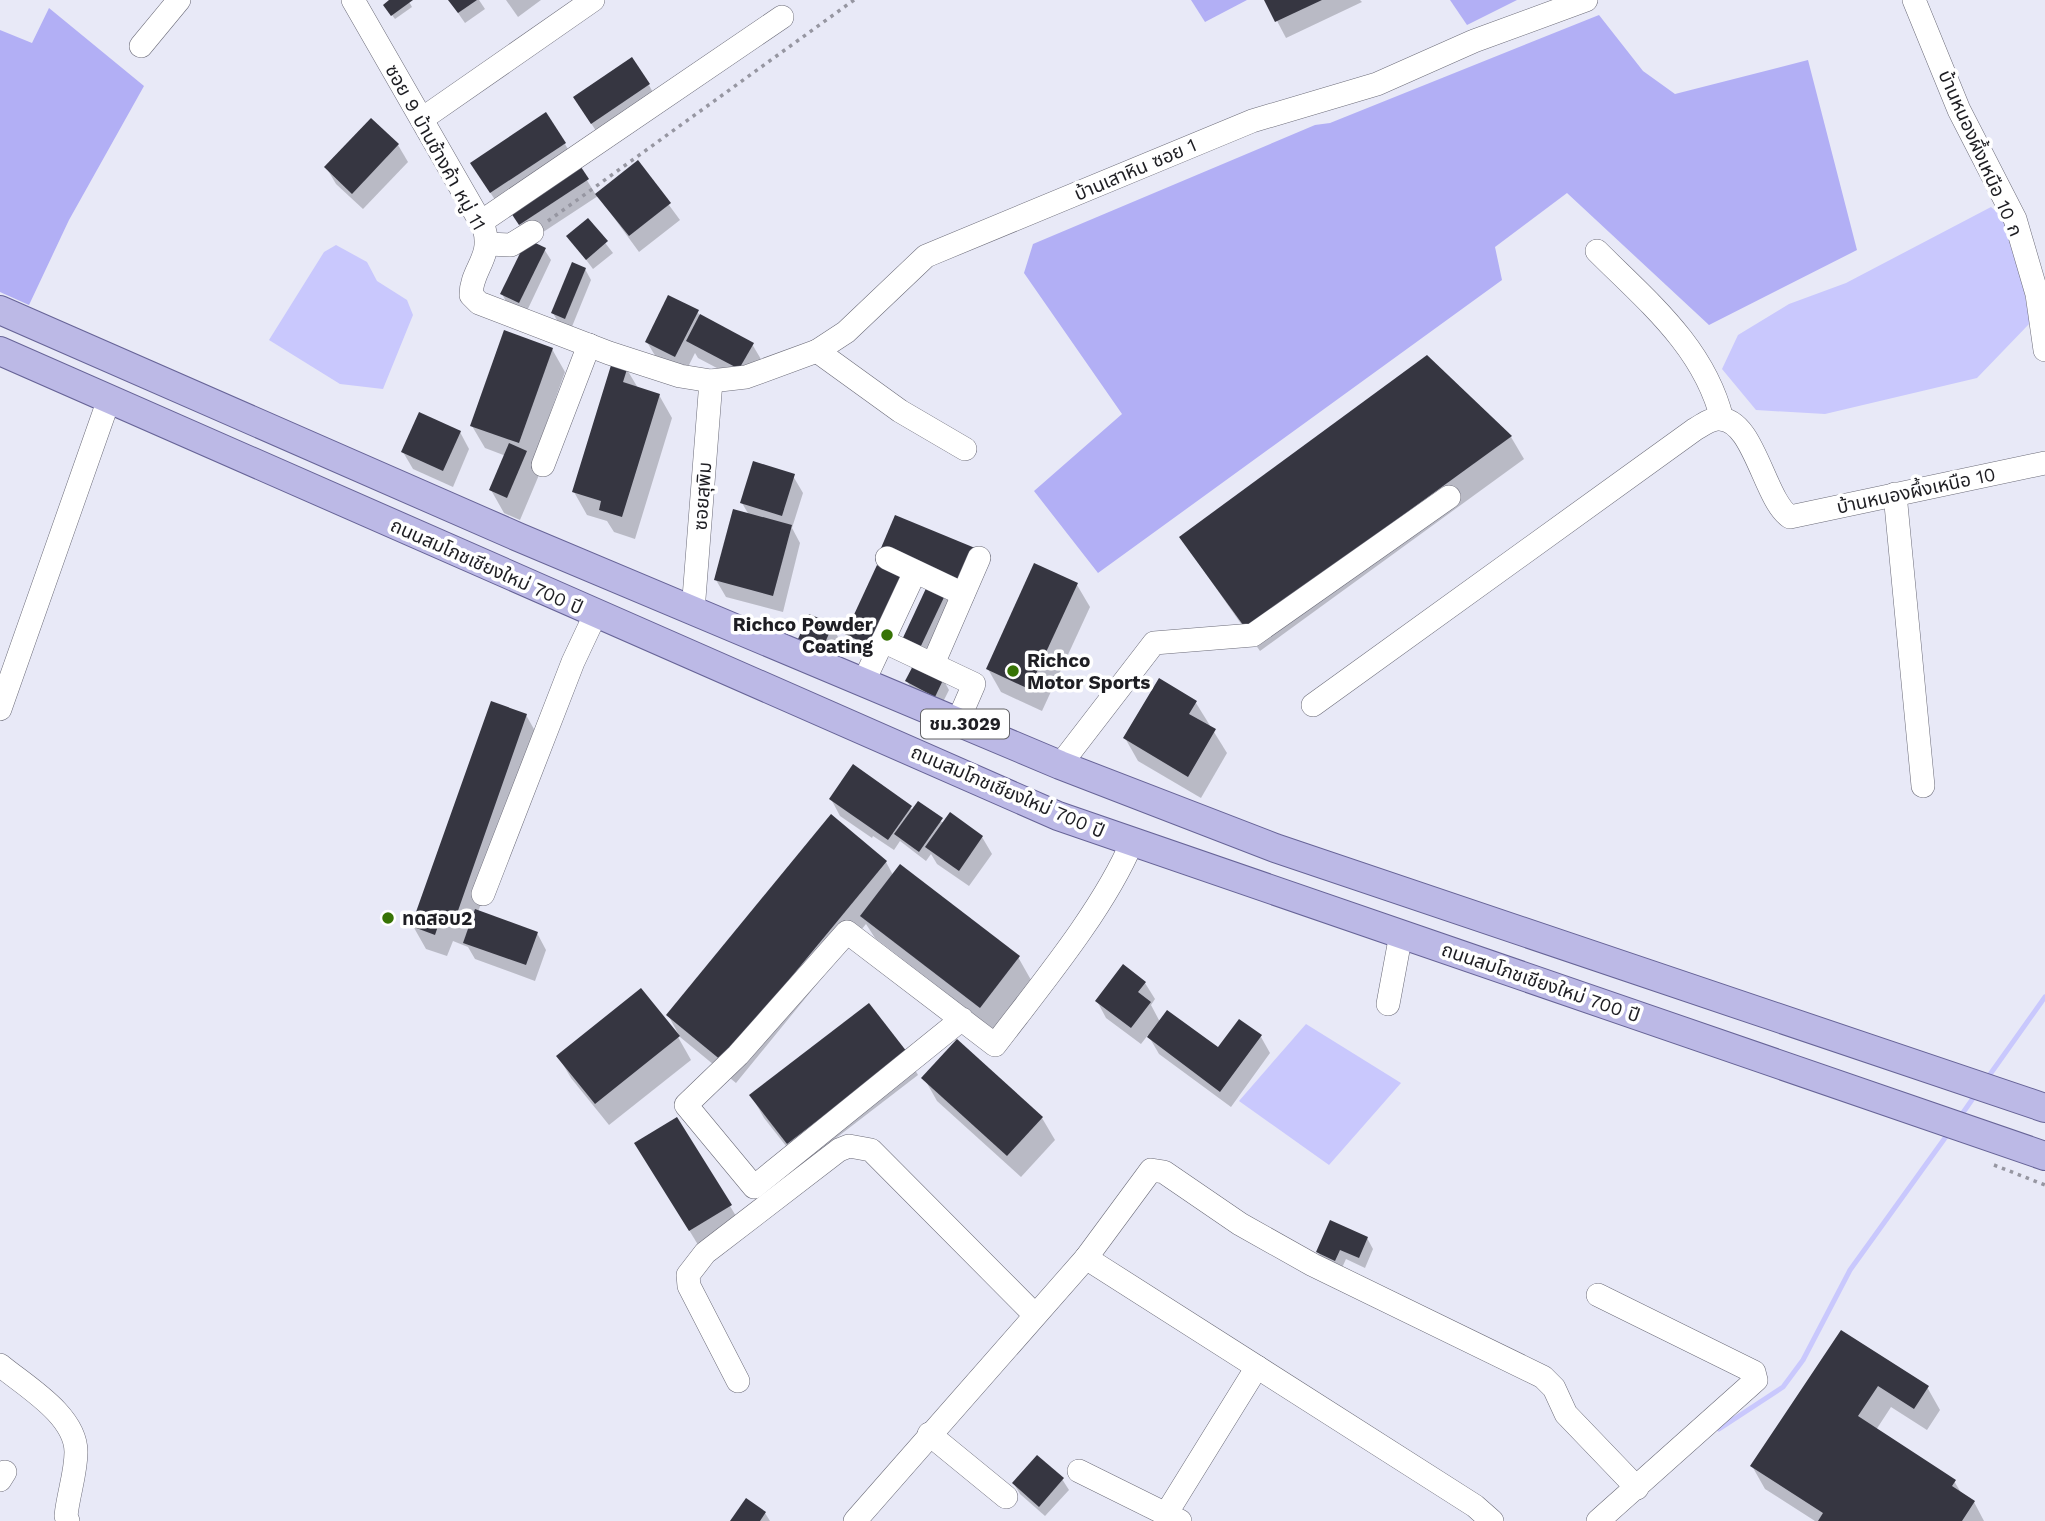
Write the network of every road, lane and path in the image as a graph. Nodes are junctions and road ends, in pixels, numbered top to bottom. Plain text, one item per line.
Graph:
1 (179, 0) edge
2 (354, 0) edge
3 (593, 0) edge
4 (854, 0) edge
5 (1586, 0) edge
6 (1914, 0) edge
7 (782, 17) dead end
8 (141, 46) dead end
9 (422, 119) junction
10 (481, 222) junction
11 (532, 232) joint
12 (488, 244) junction
13 (1597, 251) dead end
14 (0, 310) edge
15 (589, 345) junction
16 (2045, 350) edge
17 (0, 351) edge
18 (817, 351) junction
19 (711, 381) junction
20 (109, 399) junction
21 (1723, 419) junction
22 (965, 449) dead end
23 (2045, 463) edge
24 (543, 465) dead end
25 (2045, 484) edge
26 (1895, 494) junction
27 (1449, 497) dead end
28 (887, 558) dead end
29 (979, 558) dead end
30 (915, 572) junction
31 (963, 594) junction
32 (693, 611) junction
33 (596, 614) junction
34 (883, 641) junction
35 (933, 664) junction
36 (864, 681) junction
37 (1314, 705) dead end
38 (0, 709) edge
39 (958, 721) junction
40 (1060, 765) junction
41 (1923, 786) dead end
42 (1132, 842) junction
43 (483, 894) dead end
44 (1401, 934) junction
45 (1388, 1004) dead end
46 (962, 1019) junction
47 (2045, 1108) edge
48 (1984, 1148) junction
49 (2045, 1156) edge
50 (2045, 1185) edge
51 (1086, 1258) junction
52 (1598, 1295) dead end
53 (1035, 1315) junction
54 (0, 1364) edge
55 (1257, 1367) junction
56 (738, 1381) dead end
57 (929, 1434) junction
58 (1079, 1471) dead end
59 (1637, 1488) junction
60 (1006, 1497) dead end
61 (1173, 1518) edge
62 (68, 1521) edge
63 (855, 1521) edge
64 (1492, 1521) edge
65 (1598, 1521) edge

1 - 8 street
2 - 9 street, ซอย 9 บ้านช้างค้า หมู่ 11
3 - 9 street
4 - 11 path
5 - 18 street, บ้านเสาหิน ซอย 1
6 - 16 street, บ้านหนองผึ้งเหนือ 10 ก
7 - 10 street
9 - 10 street, ซอย 9 บ้านช้างค้า หมู่ 11
10 - 12 street, ซอย 9 บ้านช้างค้า หมู่ 11
11 - 12 street
12 - 15 street, ซอย 9 บ้านช้างค้า หมู่ 11
13 - 21 street
14 - 32 main road, ถนนสมโภชเชียงใหม่ 700 ปี / ชม.3029
15 - 19 street, ซอย 9 บ้านช้างค้า หมู่ 11
15 - 24 street
17 - 20 main road, ถนนสมโภชเชียงใหม่ 700 ปี / ชม.3029
18 - 19 street, บ้านเสาหิน ซอย 1
18 - 22 street
19 - 32 street, ซอยสุพิม
20 - 33 main road, ถนนสมโภชเชียงใหม่ 700 ปี / ชม.3029
20 - 38 street
21 - 26 street, บ้านหนองผึ้งเหนือ 10
21 - 37 street
23 - 25 street
23 - 26 street, บ้านหนองผึ้งเหนือ 10
26 - 41 street
27 - 40 street
28 - 30 street
29 - 31 street
30 - 31 street
30 - 34 street
31 - 35 street
32 - 36 main road, ถนนสมโภชเชียงใหม่ 700 ปี / ชม.3029
33 - 42 main road, ถนนสมโภชเชียงใหม่ 700 ปี / ชม.3029
33 - 43 street
34 - 35 street
34 - 36 street
35 - 39 street
36 - 39 main road, ถนนสมโภชเชียงใหม่ 700 ปี / ชม.3029
39 - 40 main road, ถนนสมโภชเชียงใหม่ 700 ปี / ชม.3029
40 - 47 main road, ถนนสมโภชเชียงใหม่ 700 ปี / ชม.3029
42 - 44 main road, ถนนสมโภชเชียงใหม่ 700 ปี / ชม.3029
42 - 46 street
44 - 45 street
44 - 48 main road, ถนนสมโภชเชียงใหม่ 700 ปี / ชม.3029
46 - 46 street
48 - 49 main road, ถนนสมโภชเชียงใหม่ 700 ปี / ชม.3029
48 - 50 path
51 - 53 street
51 - 55 street
51 - 59 street
52 - 59 street
53 - 56 street
53 - 57 street
54 - 62 street
55 - 61 street
55 - 64 street
57 - 60 street
57 - 63 street
58 - 61 street
59 - 65 street

